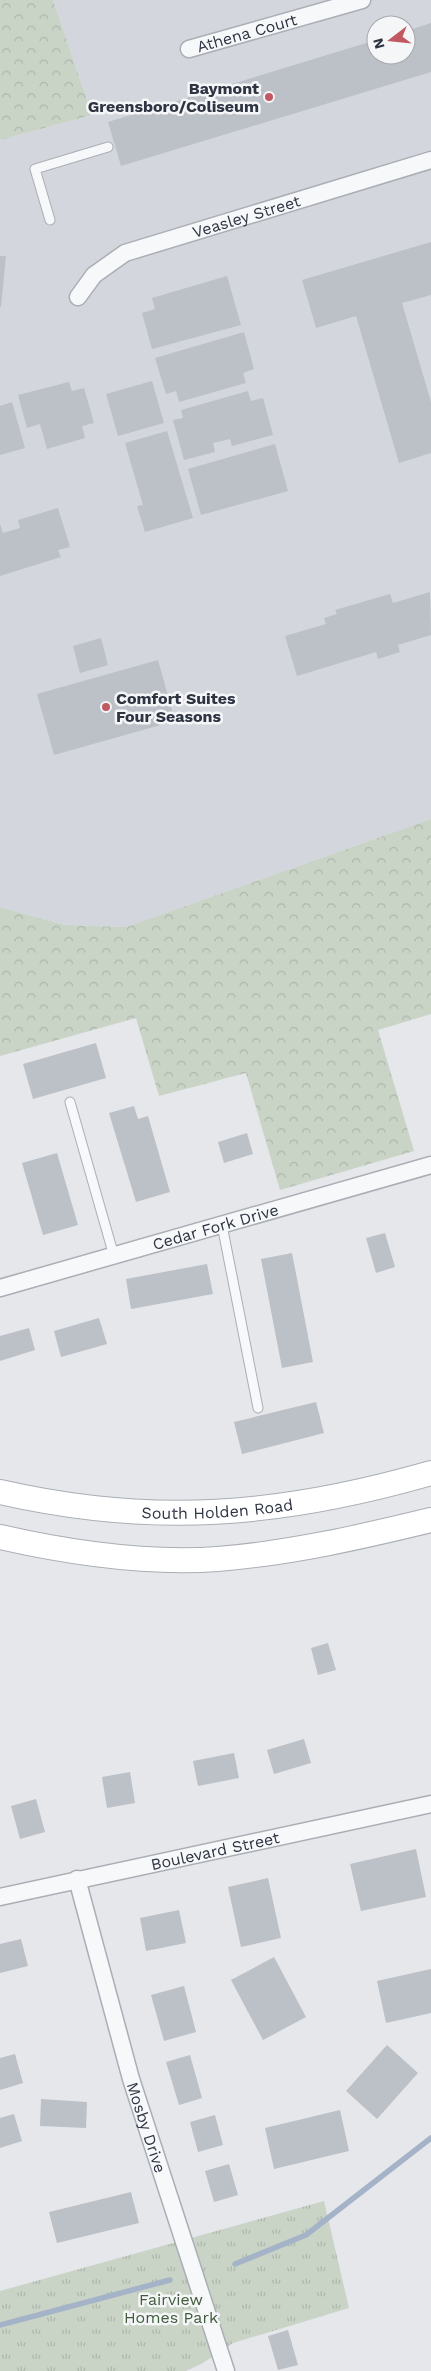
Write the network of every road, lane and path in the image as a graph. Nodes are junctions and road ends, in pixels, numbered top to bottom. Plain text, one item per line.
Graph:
1 (362, 0) edge
2 (189, 49) dead end
3 (108, 147) dead end
4 (431, 160) edge
5 (50, 220) dead end
6 (78, 296) dead end
7 (70, 1102) dead end
8 (431, 1165) edge
9 (222, 1225) junction
10 (114, 1256) junction
11 (0, 1288) edge
12 (258, 1408) dead end
13 (431, 1473) edge
14 (0, 1492) edge
15 (431, 1520) edge
16 (0, 1537) edge
17 (431, 1804) edge
18 (77, 1880) junction
19 (0, 1897) edge
20 (226, 2371) edge

1 - 2 street, Athena Court
3 - 5 lane
4 - 6 street, Veasley Street
7 - 10 lane
8 - 9 street, Cedar Fork Drive
9 - 10 street, Cedar Fork Drive
9 - 12 lane
10 - 11 street, Cedar Fork Drive
13 - 14 main road, South Holden Road
15 - 16 main road
17 - 18 street, Boulevard Street
18 - 19 street, Boulevard Street
18 - 20 street, Mosby Drive

